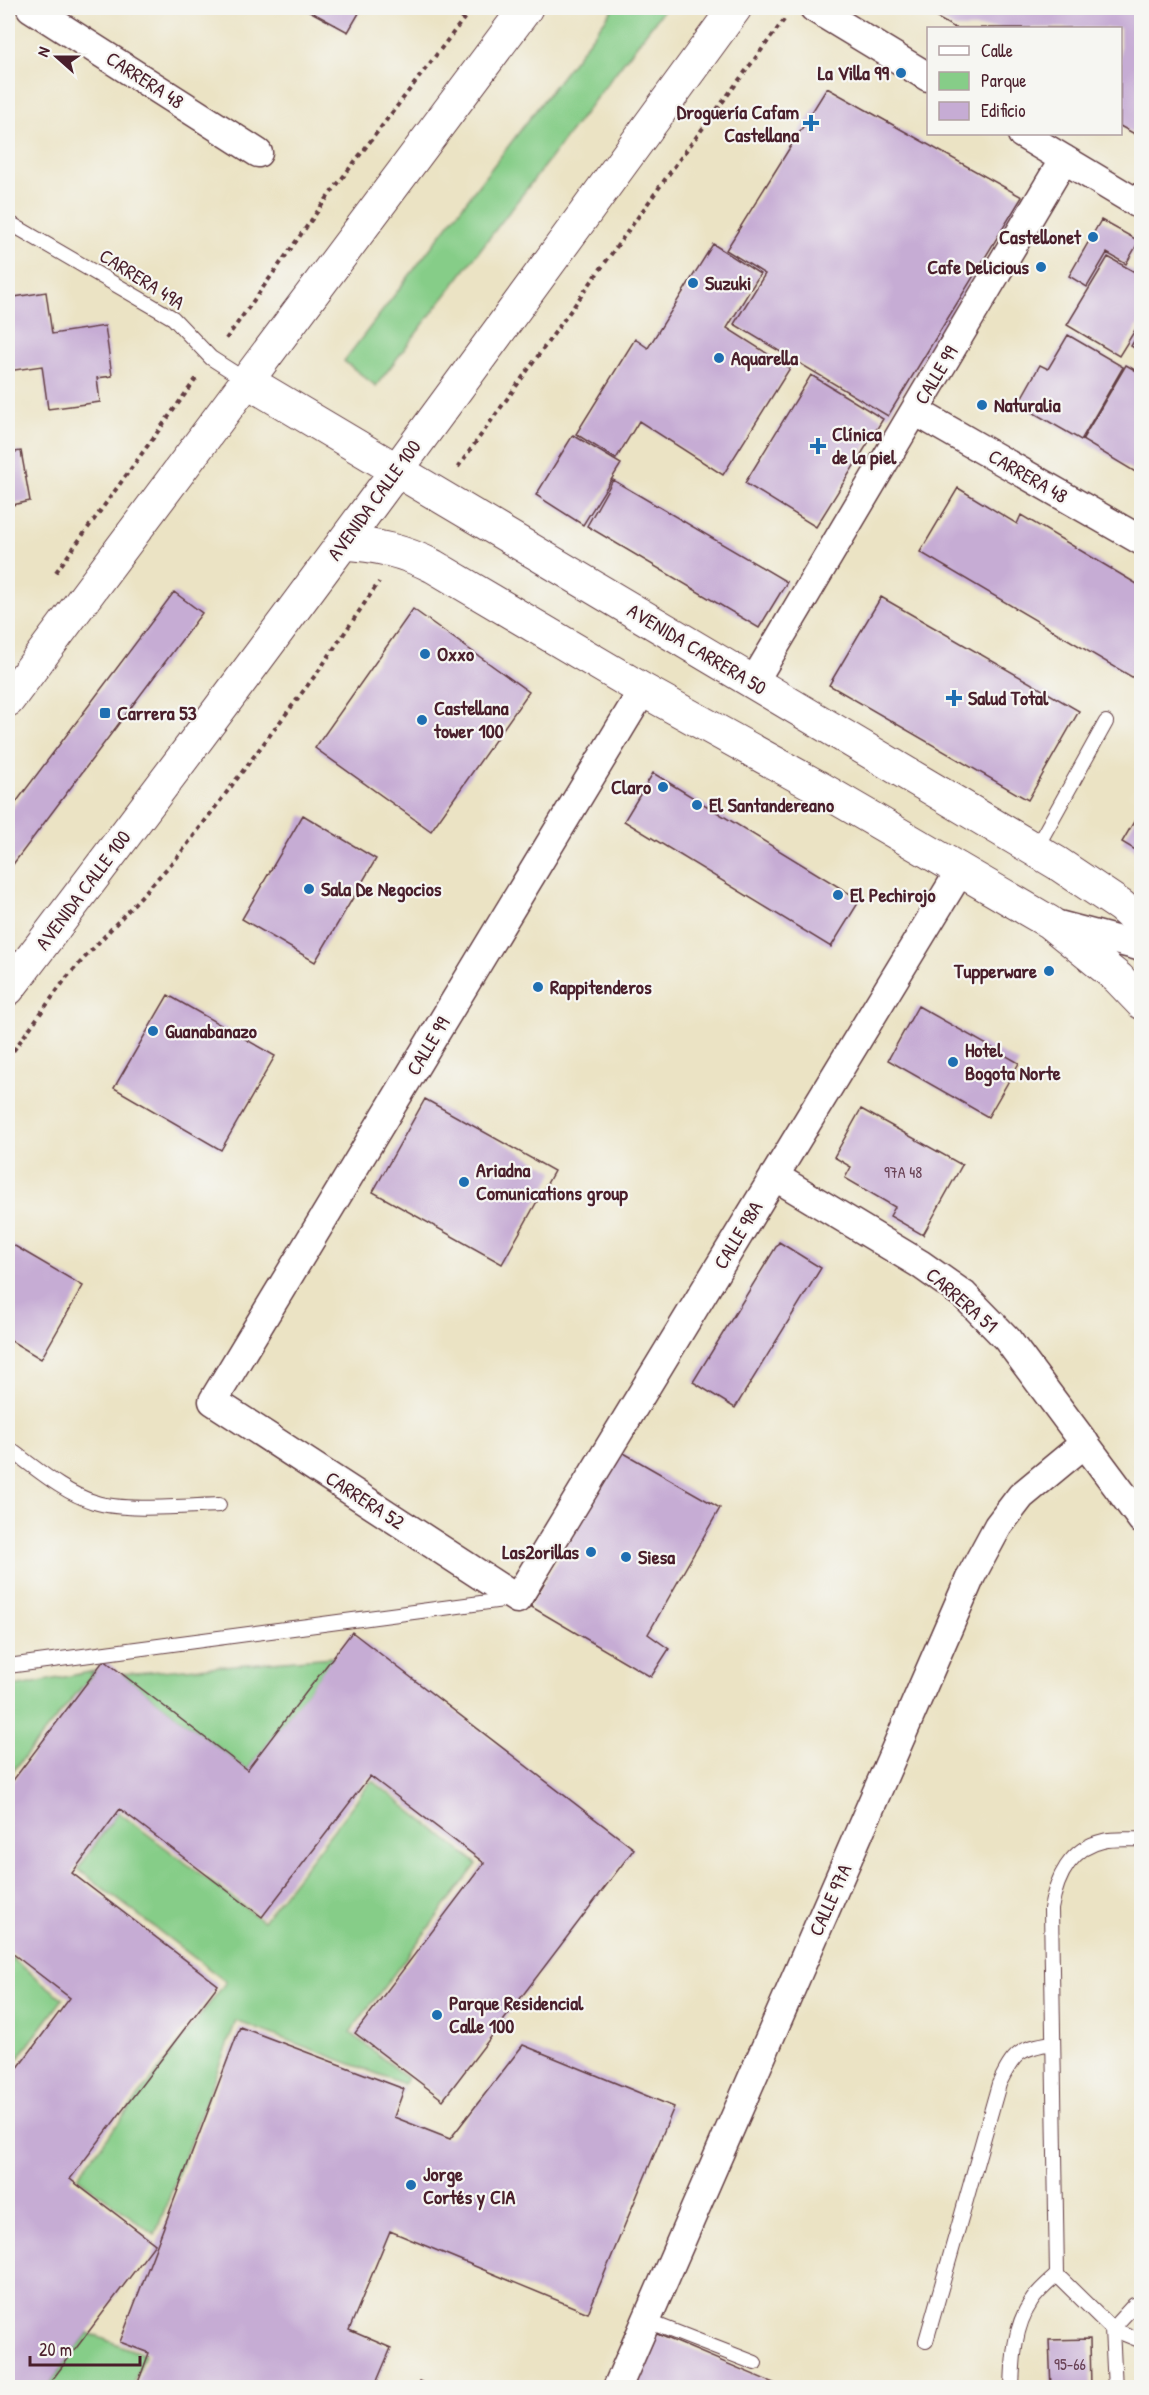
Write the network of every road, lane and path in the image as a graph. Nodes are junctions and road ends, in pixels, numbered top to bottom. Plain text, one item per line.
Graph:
1 (31, 8) edge
2 (472, 8) edge
3 (526, 8) edge
4 (735, 8) edge
5 (814, 8) edge
6 (61, 15) edge
7 (787, 17) dead end
8 (927, 76) edge
9 (1024, 135) edge
10 (258, 153) dead end
11 (1064, 159) junction
12 (1142, 206) edge
13 (8, 222) edge
14 (212, 358) junction
15 (247, 381) junction
16 (915, 411) junction
17 (458, 467) dead end
18 (397, 470) junction
19 (1142, 541) edge
20 (343, 543) junction
21 (50, 581) dead end
22 (372, 593) dead end
23 (753, 683) junction
24 (643, 690) junction
25 (8, 700) edge
26 (1106, 722) dead end
27 (1035, 850) junction
28 (960, 871) junction
29 (1049, 922) junction
30 (1142, 925) edge
31 (1142, 947) edge
32 (8, 989) edge
33 (1142, 1003) edge
34 (8, 1058) edge
35 (774, 1176) junction
36 (213, 1401) joint
37 (1085, 1443) junction
38 (8, 1448) edge
39 (219, 1505) dead end
40 (1142, 1520) edge
41 (517, 1599) junction
42 (8, 1666) edge
43 (1142, 1839) edge
44 (1053, 2043) junction
45 (1057, 2275) junction
46 (1142, 2304) edge
47 (647, 2321) junction
48 (1112, 2329) junction
49 (926, 2341) dead end
50 (1142, 2341) edge
51 (755, 2363) dead end
52 (618, 2388) edge
53 (1012, 2388) edge
54 (1115, 2388) edge

1 - 6 street, CARRERA 48
2 - 14 path
3 - 15 main road
4 - 18 main road, AVENIDA CALLE 100
5 - 8 street
6 - 10 street, CARRERA 48
7 - 17 path
9 - 11 street
11 - 12 street
11 - 16 street, CALLE 99
13 - 14 lane, CARRERA 49A
14 - 15 lane, CARRERA 49A
14 - 21 path
15 - 18 main road, AVENIDA CARRERA 50
15 - 25 main road
16 - 19 street, CARRERA 48
16 - 23 street, CALLE 99
18 - 20 main road, AVENIDA CALLE 100
18 - 23 main road, AVENIDA CARRERA 50
20 - 24 main road
20 - 32 main road, AVENIDA CALLE 100
22 - 34 path
23 - 27 main road, AVENIDA CARRERA 50
24 - 28 main road
24 - 36 street, CALLE 99
26 - 27 lane
27 - 30 main road, AVENIDA CARRERA 50
28 - 29 main road
28 - 35 street, CALLE 98A
29 - 31 street
29 - 33 main road
35 - 37 street, CARRERA 51
35 - 41 street, CALLE 98A
36 - 41 street, CARRERA 52
37 - 40 street, CARRERA 51
37 - 47 street, CALLE 97A
38 - 39 lane
41 - 42 lane
43 - 44 lane
44 - 45 lane
44 - 49 lane
45 - 48 lane
45 - 53 lane
46 - 48 lane
47 - 51 lane
47 - 52 street, CALLE 97A
48 - 50 lane
48 - 54 lane

